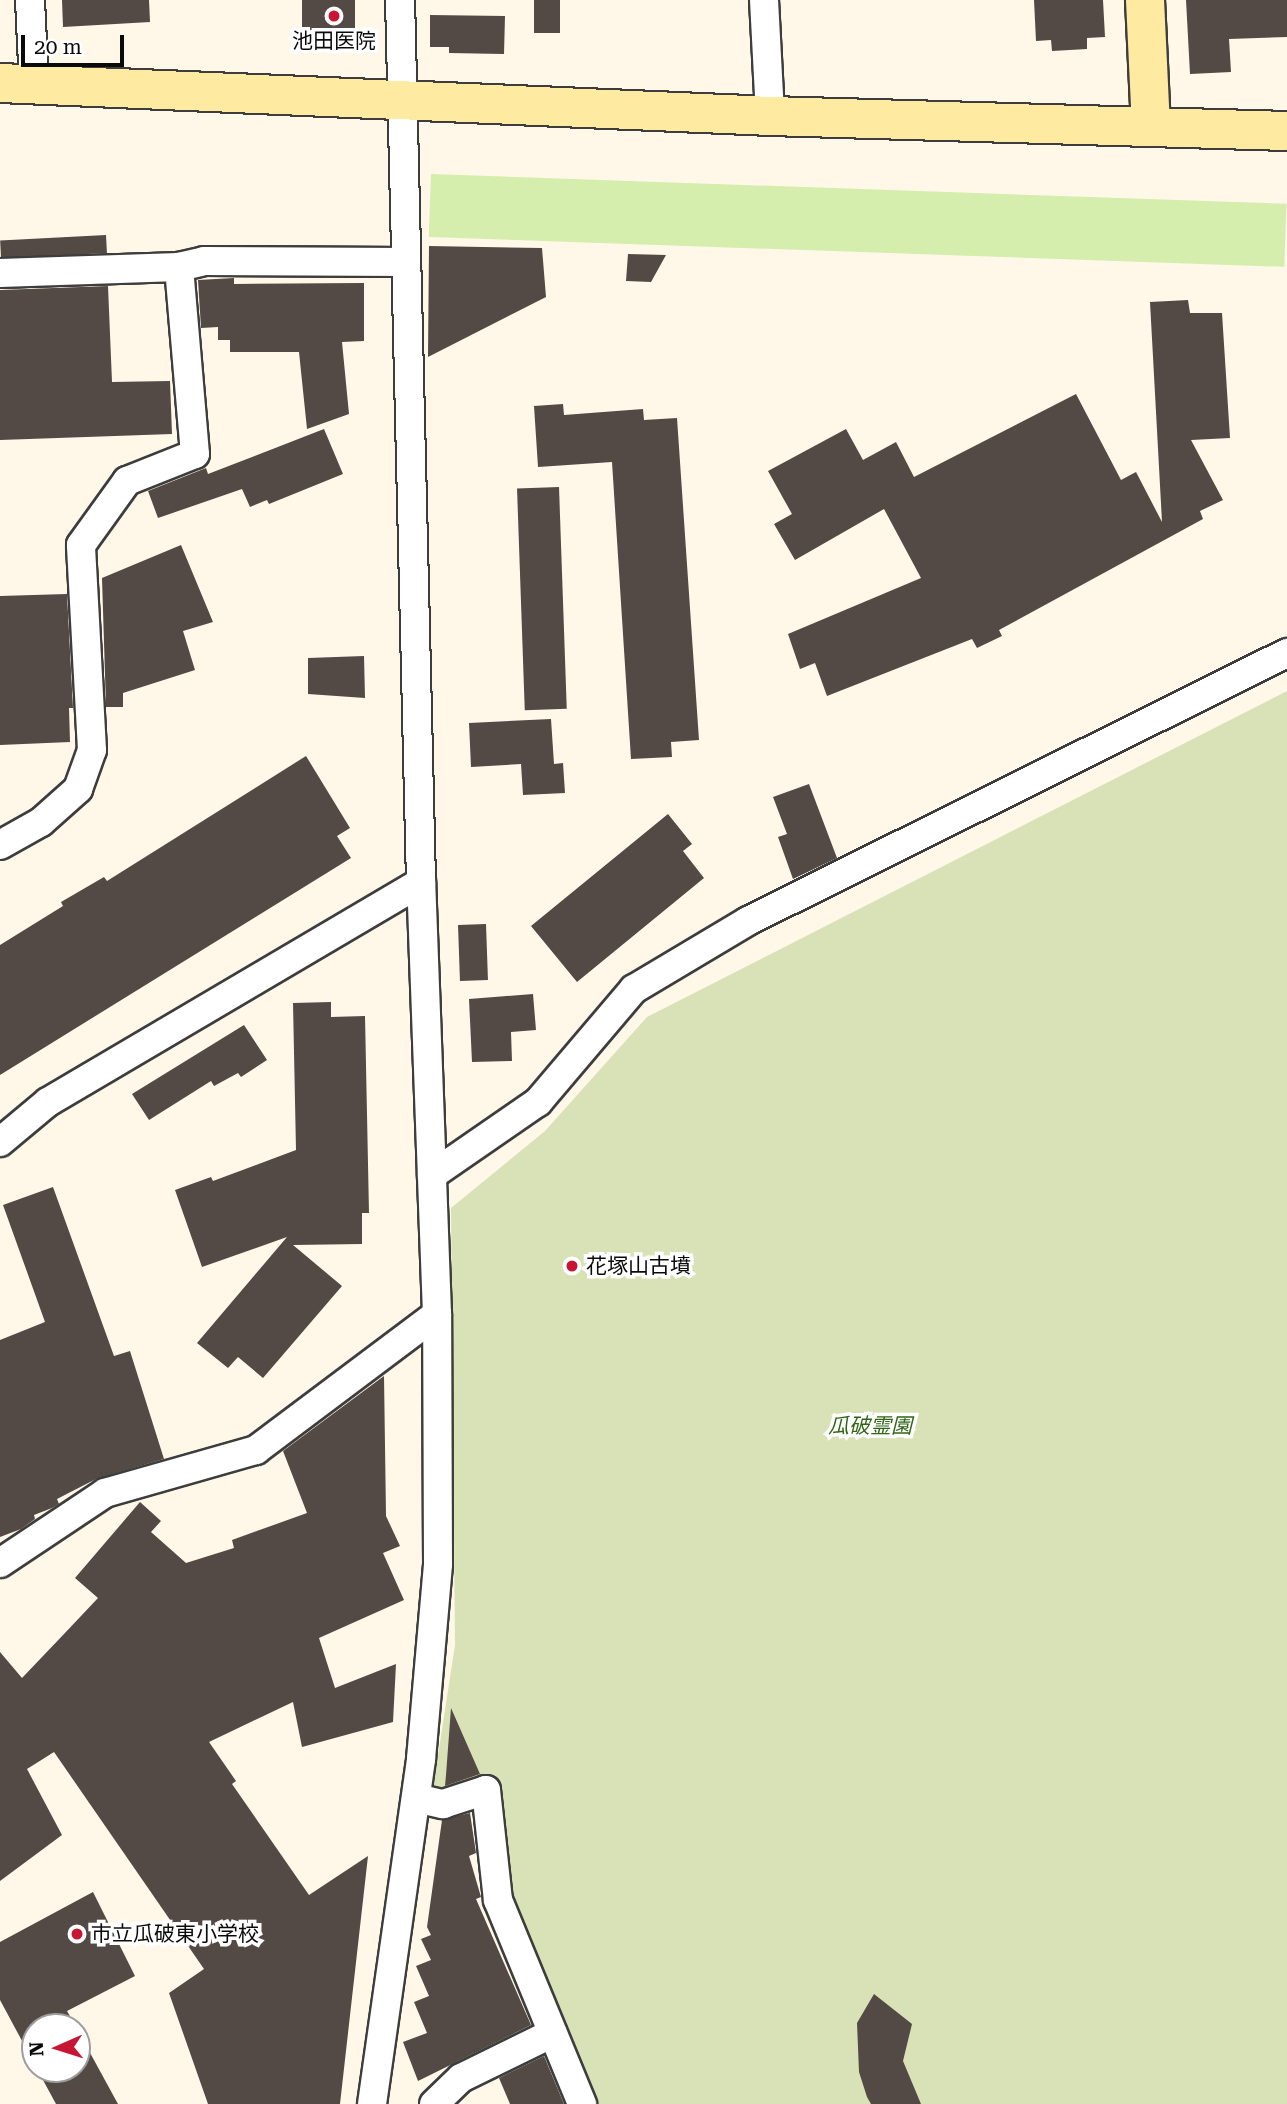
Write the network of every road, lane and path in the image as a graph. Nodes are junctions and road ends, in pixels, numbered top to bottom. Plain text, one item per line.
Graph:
1 (30, 0) edge
2 (400, 0) edge
3 (764, 0) edge
4 (1145, 0) edge
5 (17, 84) edge
6 (402, 100) junction
7 (770, 116) junction
8 (1152, 127) junction
9 (1287, 131) edge
10 (406, 262) junction
11 (179, 267) junction
12 (0, 273) edge
13 (1287, 653) edge
14 (0, 845) edge
15 (421, 882) junction
16 (0, 1142) edge
17 (432, 1175) junction
18 (437, 1314) junction
19 (0, 1563) edge
20 (416, 1798) junction
21 (553, 2033) junction
22 (372, 2104) edge
23 (434, 2104) edge
24 (582, 2104) edge

1 - 5 street
2 - 6 street
3 - 7 street
4 - 8 street
5 - 6 street
6 - 7 street
6 - 10 street
7 - 8 street
8 - 9 street
10 - 11 street
10 - 15 street
11 - 12 street
11 - 14 street
13 - 17 street
15 - 16 street
15 - 17 street
17 - 18 street
18 - 19 street
18 - 20 street
20 - 21 street
20 - 22 street
21 - 23 street
21 - 24 street

